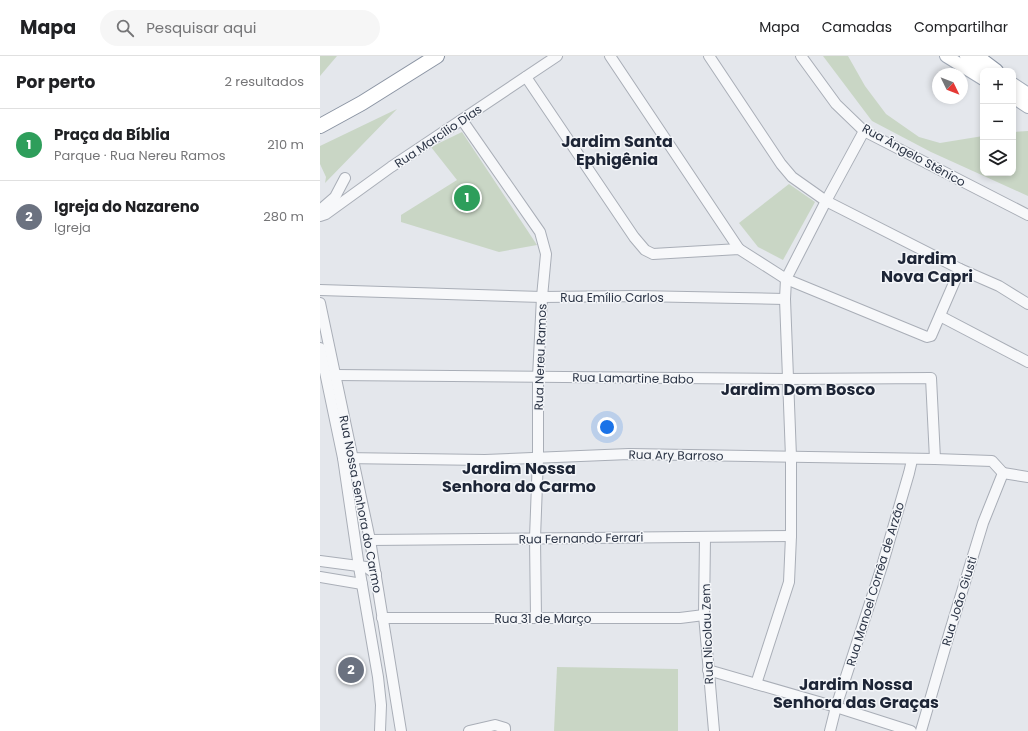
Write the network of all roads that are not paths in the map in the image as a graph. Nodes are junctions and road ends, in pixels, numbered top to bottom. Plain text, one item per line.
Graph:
1 (437, 56) edge
2 (557, 56) edge
3 (610, 56) edge
4 (709, 56) edge
5 (801, 56) edge
6 (946, 56) edge
7 (966, 56) edge
8 (976, 56) edge
9 (986, 68) edge
10 (992, 68) edge
11 (526, 77) junction
12 (980, 77) edge
13 (1016, 86) edge
14 (1028, 94) edge
15 (1016, 99) edge
16 (1028, 107) edge
17 (462, 120) junction
18 (320, 126) edge
19 (864, 130) junction
20 (345, 178) dead end
21 (826, 201) junction
22 (320, 210) edge
23 (1028, 215) edge
24 (320, 216) edge
25 (739, 249) junction
26 (960, 269) junction
27 (786, 279) junction
28 (320, 290) edge
29 (542, 297) junction
30 (785, 298) junction
31 (320, 303) edge
32 (1028, 304) edge
33 (940, 316) junction
34 (320, 348) edge
35 (1028, 362) edge
36 (336, 375) junction
37 (538, 377) junction
38 (788, 379) junction
39 (791, 457) junction
40 (348, 458) junction
41 (538, 458) junction
42 (935, 459) junction
43 (912, 460) junction
44 (1003, 473) junction
45 (1028, 477) edge
46 (791, 536) junction
47 (705, 537) junction
48 (535, 538) junction
49 (370, 540) junction
50 (320, 561) edge
51 (358, 567) junction
52 (376, 574) junction
53 (320, 577) edge
54 (362, 584) junction
55 (704, 615) junction
56 (382, 618) junction
57 (536, 618) junction
58 (708, 670) junction
59 (756, 684) junction
60 (836, 707) junction
61 (380, 731) edge
62 (401, 731) edge
63 (469, 731) edge
64 (505, 731) edge
65 (714, 731) edge
66 (830, 731) edge
67 (910, 731) edge
68 (921, 731) edge

1 - 18 highway
2 - 11 street, Rua Marcílio Dias
3 - 25 street
4 - 21 street
5 - 19 street, Rua Ângelo Stênico
6 - 12 main road
7 - 9 main road
8 - 10 highway
11 - 17 street, Rua Marcílio Dias
11 - 25 street
13 - 14 main road
15 - 16 main road
17 - 24 street, Rua Marcílio Dias
17 - 29 street, Rua Nereu Ramos
19 - 21 street
19 - 23 street, Rua Ângelo Stênico
20 - 22 street
21 - 26 street
21 - 27 street
25 - 27 street
26 - 32 street
26 - 33 street
27 - 30 street
27 - 33 street
28 - 29 street, Rua Emílio Carlos
29 - 30 street, Rua Emílio Carlos
29 - 37 street, Rua Nereu Ramos
30 - 38 street
31 - 36 street, Rua Nossa Senhora do Carmo
33 - 35 street
34 - 40 street, Rua Nossa Senhora do Carmo
36 - 37 street, Rua Lamartine Babo
36 - 40 street, Rua Nossa Senhora do Carmo
37 - 38 street, Rua Lamartine Babo
37 - 41 street, Rua Nereu Ramos
38 - 39 street
38 - 42 street, Rua Lamartine Babo
39 - 41 street, Rua Ary Barroso
39 - 43 street, Rua Ary Barroso
39 - 46 street
40 - 41 street, Rua Ary Barroso
40 - 49 street, Rua Nossa Senhora do Carmo
40 - 51 street, Rua Nossa Senhora do Carmo
41 - 48 street, Rua Nereu Ramos
42 - 43 street, Rua Ary Barroso
42 - 44 street, Rua Ary Barroso
43 - 60 street, Rua Manoel Corrêa de Arzão
44 - 45 street
44 - 68 street, Rua João Giusti
46 - 47 street, Rua Fernando Ferrari
46 - 59 street
47 - 48 street, Rua Fernando Ferrari
47 - 55 street, Rua Nicolau Zem
48 - 49 street, Rua Fernando Ferrari
48 - 57 street, Rua Nereu Ramos
49 - 52 street, Rua Nossa Senhora do Carmo
50 - 51 street
51 - 52 street
51 - 54 street, Rua Nossa Senhora do Carmo
52 - 56 street, Rua Nossa Senhora do Carmo
53 - 54 street
54 - 61 street, Rua Nossa Senhora do Carmo
55 - 57 street, Rua 31 de Março
55 - 58 street, Rua Nicolau Zem
56 - 57 street, Rua 31 de Março
56 - 62 street, Rua Nossa Senhora do Carmo
58 - 59 street
58 - 65 street, Rua Nicolau Zem
59 - 60 street
60 - 66 street, Rua Manoel Corrêa de Arzão
60 - 67 street
63 - 64 street

